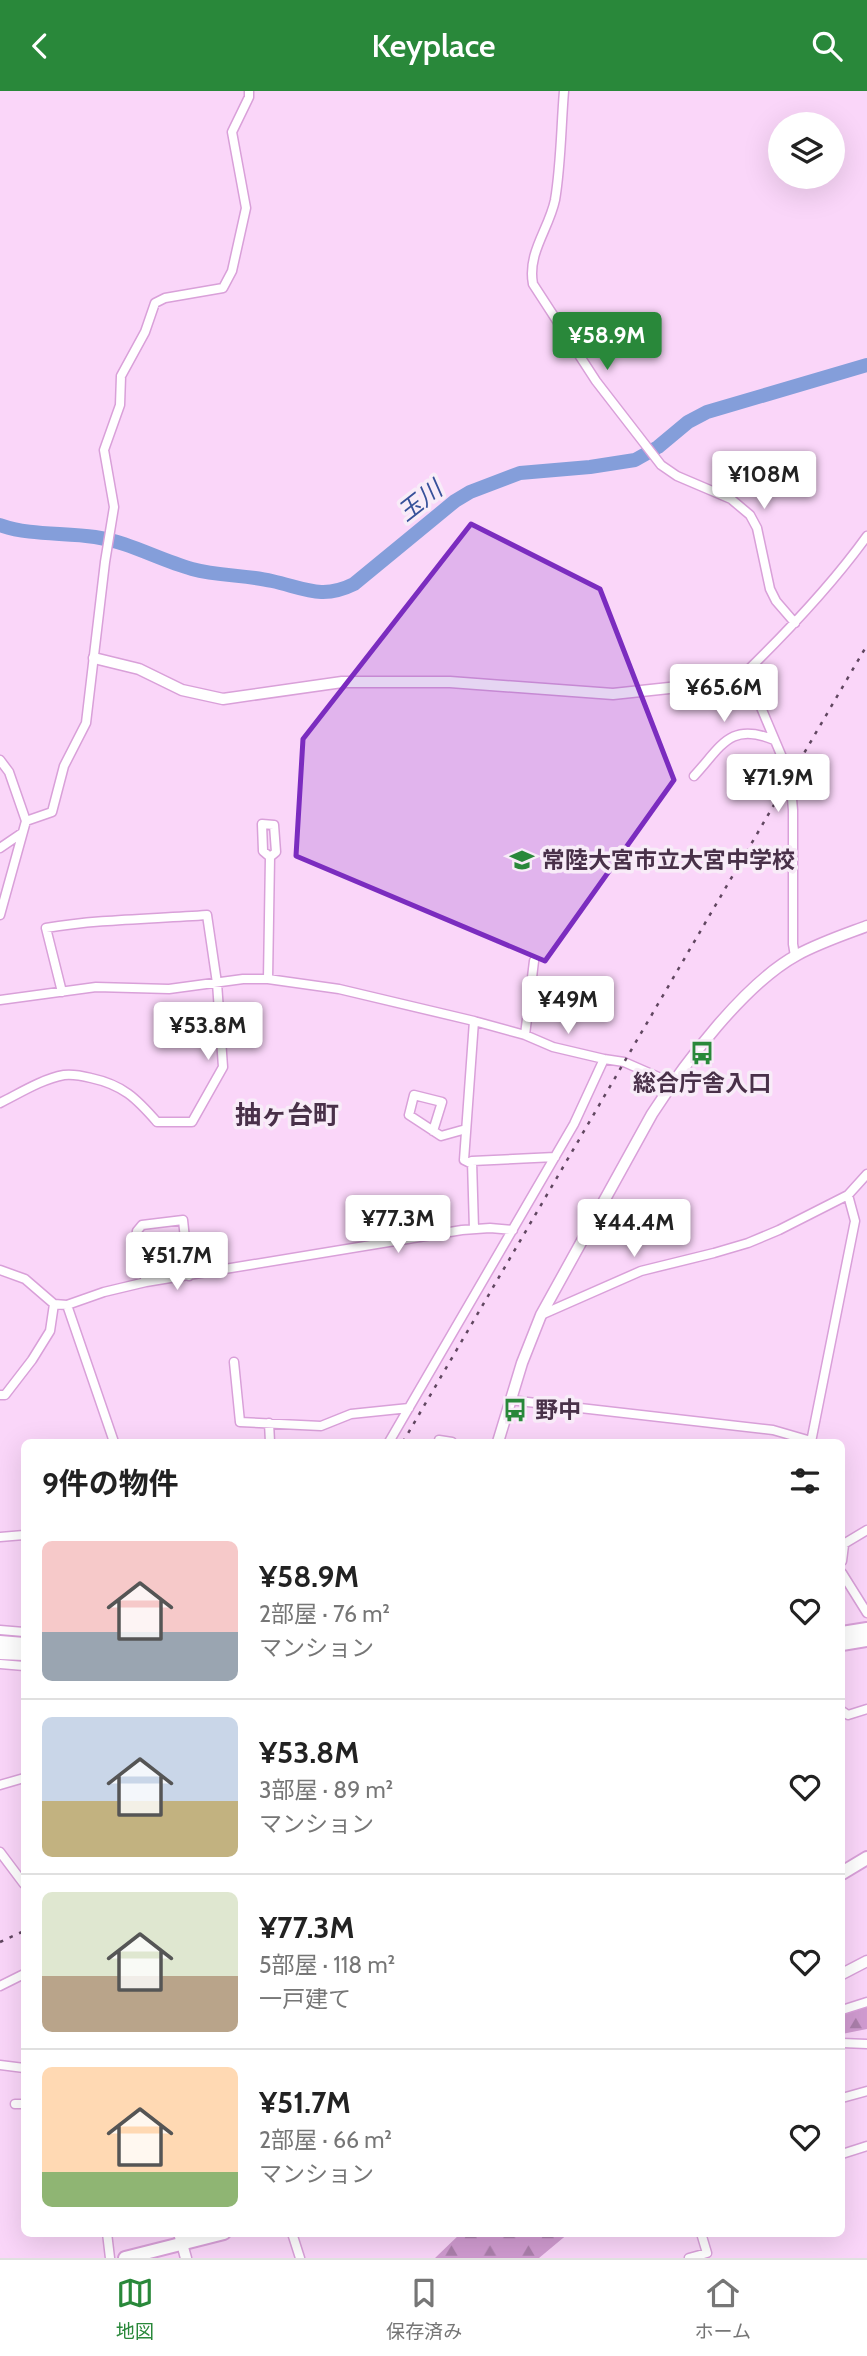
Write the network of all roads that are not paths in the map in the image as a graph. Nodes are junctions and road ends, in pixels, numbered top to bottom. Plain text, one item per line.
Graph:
1 (249, 91) edge
2 (564, 91) edge
3 (867, 536) edge
4 (795, 623) junction
5 (93, 658) junction
6 (746, 672) junction
7 (774, 740) junction
8 (0, 759) edge
9 (694, 776) dead end
10 (26, 821) junction
11 (22, 833) junction
12 (0, 848) edge
13 (270, 857) dead end
14 (0, 915) edge
15 (867, 926) edge
16 (795, 956) junction
17 (534, 961) dead end
18 (268, 979) junction
19 (217, 983) junction
20 (62, 992) junction
21 (0, 1000) edge
22 (474, 1021) junction
23 (525, 1035) junction
24 (604, 1059) junction
25 (672, 1083) junction
26 (0, 1103) edge
27 (466, 1129) junction
28 (433, 1131) junction
29 (555, 1157) junction
30 (472, 1164) junction
31 (867, 1174) edge
32 (848, 1195) junction
33 (474, 1229) junction
34 (513, 1230) junction
35 (0, 1270) edge
36 (189, 1276) junction
37 (146, 1282) junction
38 (54, 1304) junction
39 (67, 1305) junction
40 (541, 1315) junction
41 (234, 1362) dead end
42 (0, 1395) edge
43 (510, 1400) junction
44 (409, 1408) junction
45 (269, 1423) junction
46 (113, 1439) edge
47 (270, 1439) edge
48 (391, 1439) edge
49 (499, 1439) edge
50 (804, 1439) edge
51 (811, 1439) edge
52 (867, 1530) edge
53 (21, 1535) edge
54 (0, 1537) edge
55 (845, 1544) edge
56 (845, 1578) edge
57 (867, 1613) edge
58 (867, 1629) edge
59 (0, 1630) edge
60 (21, 1632) edge
61 (845, 1633) edge
62 (867, 1640) edge
63 (0, 1642) edge
64 (21, 1644) edge
65 (845, 1644) edge
66 (0, 1653) edge
67 (21, 1654) edge
68 (0, 1664) edge
69 (21, 1666) edge
70 (867, 1709) edge
71 (845, 1713) edge
72 (21, 1779) edge
73 (0, 1785) edge
74 (0, 1852) edge
75 (867, 1858) edge
76 (845, 1871) edge
77 (21, 1880) edge
78 (867, 1961) edge
79 (845, 1972) edge
80 (21, 1976) edge
81 (0, 1986) edge
82 (867, 2002) edge
83 (845, 2009) edge
84 (845, 2043) edge
85 (866, 2043) edge
86 (0, 2065) edge
87 (21, 2068) edge
88 (867, 2091) edge
89 (845, 2097) edge
90 (867, 2147) edge
91 (845, 2153) edge
92 (107, 2237) edge
93 (293, 2237) edge
94 (702, 2237) edge
95 (180, 2239) edge
96 (110, 2258) edge
97 (125, 2258) edge
98 (186, 2258) edge
99 (300, 2258) edge
100 (688, 2258) edge

1 - 5 street
2 - 4 street
3 - 4 street
4 - 6 street
5 - 6 street
5 - 10 street
6 - 7 street
7 - 9 street
7 - 16 street
8 - 10 street
10 - 11 street
11 - 12 street
11 - 14 street
13 - 18 street
15 - 16 street
16 - 25 street
17 - 23 street
18 - 19 street
18 - 22 street
19 - 20 street
19 - 20 street
19 - 26 street
20 - 21 street
22 - 23 street
22 - 27 street
23 - 24 street
24 - 25 street
24 - 29 street
25 - 40 street
27 - 28 street
27 - 30 street
28 - 28 street
29 - 30 street
29 - 34 street
30 - 33 street
31 - 32 street
32 - 40 street
32 - 51 street
33 - 34 street
33 - 36 street
34 - 44 street
35 - 38 street
36 - 37 street
36 - 37 street
37 - 39 street
38 - 39 street
38 - 42 street
39 - 46 street
40 - 43 street
41 - 45 street
43 - 49 street
43 - 50 street
44 - 45 street
44 - 48 street
45 - 47 street
52 - 55 street
53 - 54 street
56 - 57 street
58 - 61 highway
59 - 60 street
62 - 65 highway
63 - 64 highway
66 - 67 highway
68 - 69 street
70 - 71 street
72 - 73 street
74 - 77 street
75 - 76 highway
78 - 79 street
80 - 81 street
82 - 83 street
84 - 85 street
86 - 87 street
88 - 89 street
90 - 91 street
92 - 96 street
93 - 99 street
94 - 100 street
95 - 97 highway
95 - 98 street

